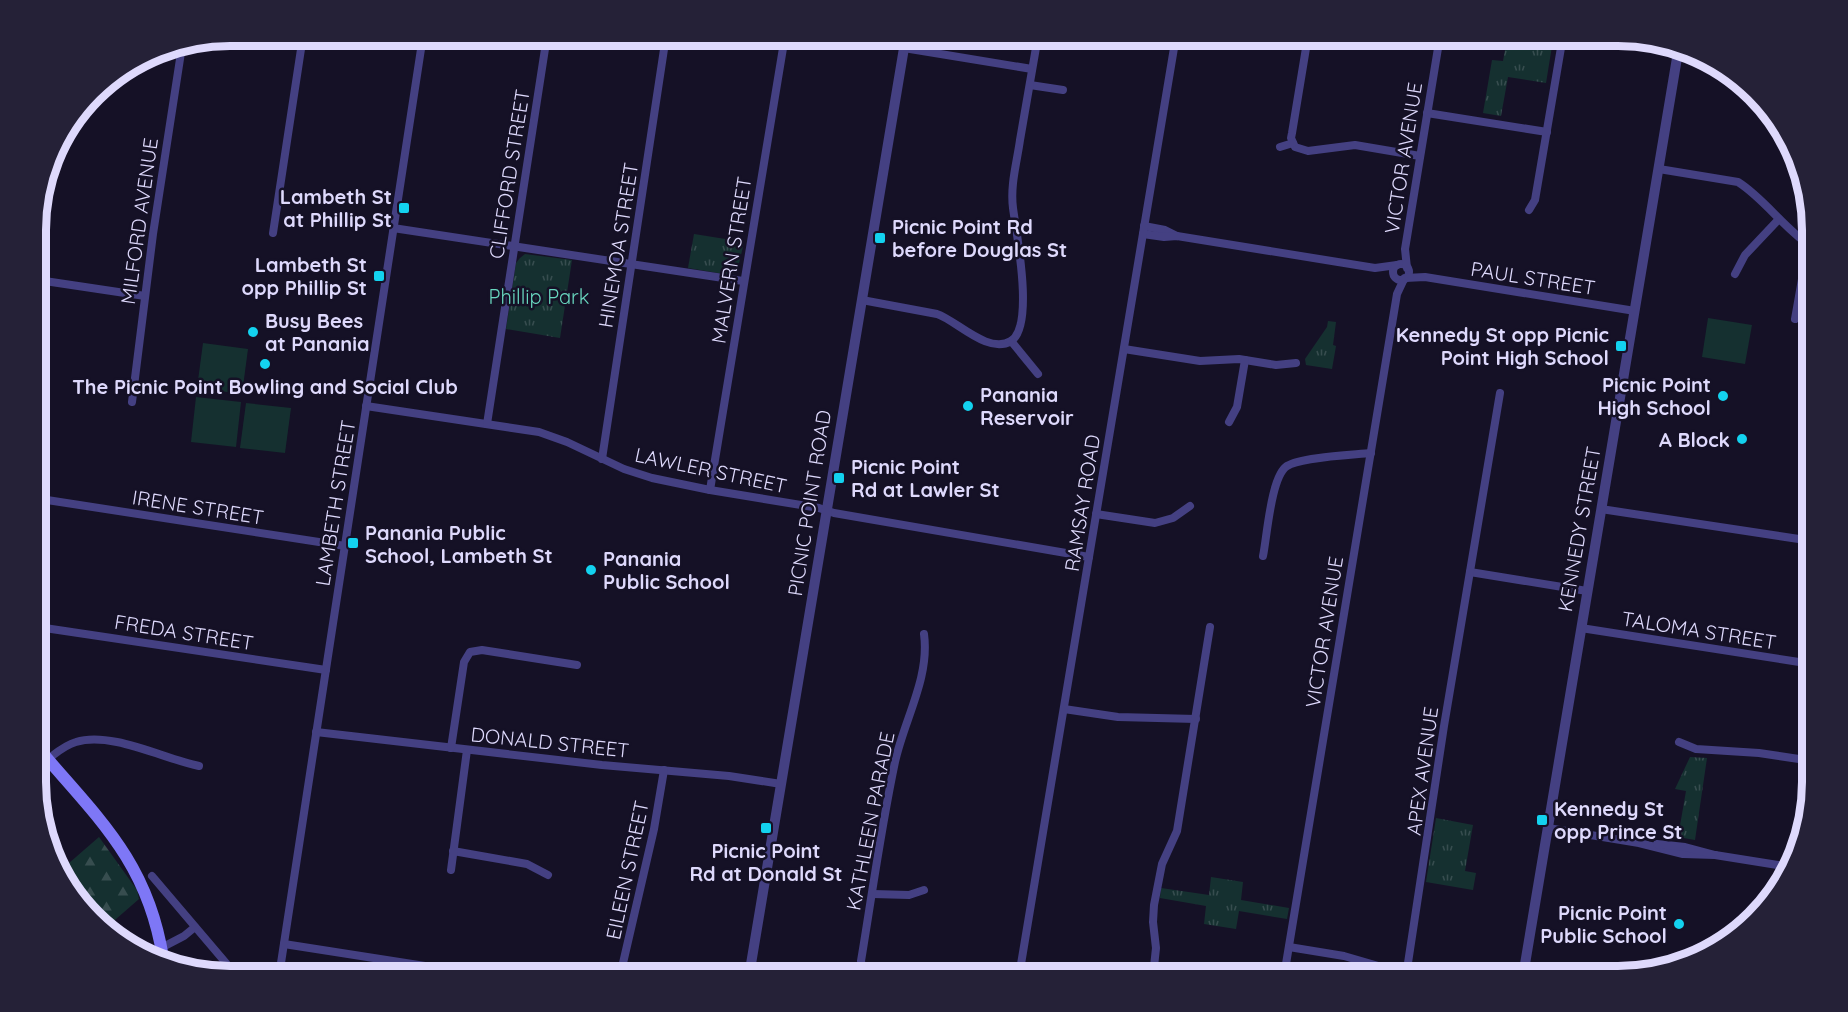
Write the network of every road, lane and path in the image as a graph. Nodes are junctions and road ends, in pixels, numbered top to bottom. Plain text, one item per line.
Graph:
1 (301, 46) edge
2 (421, 46) edge
3 (545, 46) edge
4 (665, 46) edge
5 (783, 46) edge
6 (1036, 46) edge
7 (1174, 46) edge
8 (1306, 46) edge
9 (1438, 46) edge
10 (1561, 46) edge
11 (904, 48) joint
12 (181, 54) edge
13 (1677, 57) edge
14 (1032, 69) junction
15 (1030, 85) junction
16 (1063, 90) dead end
17 (1427, 112) junction
18 (1547, 132) junction
19 (1293, 143) junction
20 (1280, 147) dead end
21 (1420, 156) junction
22 (1659, 169) junction
23 (1529, 210) dead end
24 (1779, 219) junction
25 (393, 228) junction
26 (1144, 230) junction
27 (273, 233) dead end
28 (1802, 239) edge
29 (514, 247) junction
30 (632, 264) junction
31 (1402, 267) junction
32 (1375, 268) junction
33 (1735, 274) dead end
34 (1394, 276) junction
35 (1425, 277) junction
36 (1405, 279) junction
37 (47, 281) edge
38 (743, 281) junction
39 (1802, 285) edge
40 (1397, 294) junction
41 (145, 296) junction
42 (862, 300) junction
43 (1635, 311) junction
44 (1795, 319) dead end
45 (1011, 341) junction
46 (1124, 349) junction
47 (1245, 360) junction
48 (1296, 363) dead end
49 (1038, 374) dead end
50 (1500, 393) dead end
51 (132, 402) dead end
52 (366, 406) junction
53 (1229, 422) dead end
54 (487, 424) junction
55 (1371, 453) junction
56 (602, 459) junction
57 (710, 490) junction
58 (47, 500) dead end
59 (1190, 506) dead end
60 (1601, 509) junction
61 (826, 511) junction
62 (1096, 514) junction
63 (1802, 539) edge
64 (345, 546) junction
65 (1263, 556) dead end
66 (1089, 557) junction
67 (1470, 572) junction
68 (1587, 591) junction
69 (1210, 627) dead end
70 (46, 628) edge
71 (1581, 628) junction
72 (924, 634) dead end
73 (1802, 662) edge
74 (577, 664) dead end
75 (326, 670) junction
76 (1064, 709) junction
77 (1196, 719) junction
78 (316, 732) junction
79 (1679, 742) dead end
80 (451, 748) junction
81 (467, 750) junction
82 (48, 759) joint
83 (1802, 759) edge
84 (199, 766) dead end
85 (664, 770) junction
86 (781, 784) junction
87 (1548, 828) junction
88 (453, 851) junction
89 (1781, 866) edge
90 (451, 870) dead end
91 (548, 874) dead end
92 (152, 876) dead end
93 (924, 890) dead end
94 (873, 894) junction
95 (195, 927) junction
96 (284, 944) junction
97 (1288, 946) junction
98 (162, 953) edge
99 (1021, 965) edge
100 (1154, 965) edge
101 (1285, 965) edge
102 (1374, 965) edge
103 (1408, 965) edge
104 (1525, 965) edge
105 (228, 966) edge
106 (281, 966) edge
107 (424, 966) edge
108 (622, 966) edge
109 (751, 966) edge
110 (861, 966) edge

1 - 27 street
2 - 25 street, LAMBETH STREET
3 - 29 street, CLIFFORD STREET
4 - 30 street, HINEMOA STREET
5 - 38 street, MALVERN STREET
6 - 14 street
7 - 26 street, RAMSAY ROAD
8 - 19 street
9 - 17 street, VICTOR AVENUE
10 - 18 street
11 - 14 street
11 - 42 street, PICNIC POINT ROAD
12 - 41 street, MILFORD AVENUE
13 - 22 street, KENNEDY STREET
14 - 15 street
15 - 16 street
15 - 45 street
17 - 18 street
17 - 21 street, VICTOR AVENUE
18 - 23 street
19 - 20 street
19 - 21 street
21 - 31 street, VICTOR AVENUE
22 - 24 street
22 - 43 street, KENNEDY STREET
24 - 28 street
24 - 33 street
25 - 29 street
25 - 52 street, LAMBETH STREET
26 - 32 street
26 - 46 street, RAMSAY ROAD
29 - 30 street
29 - 54 street, CLIFFORD STREET
30 - 38 street
30 - 56 street, HINEMOA STREET
31 - 32 street
31 - 34 street
31 - 35 street, PAUL STREET
31 - 36 street
32 - 34 street
34 - 36 street
34 - 40 street, VICTOR AVENUE
35 - 36 street, PAUL STREET
35 - 43 street, PAUL STREET
36 - 40 street, VICTOR AVENUE
37 - 41 street
38 - 57 street, MALVERN STREET
39 - 44 street
40 - 55 street, VICTOR AVENUE
41 - 51 street, MILFORD AVENUE
42 - 45 street
42 - 61 street, PICNIC POINT ROAD
43 - 60 street, KENNEDY STREET
45 - 49 street
46 - 47 street
46 - 62 street, RAMSAY ROAD
47 - 48 street
47 - 53 street
50 - 67 street, APEX AVENUE
52 - 54 street, LAWLER STREET
52 - 64 street, LAMBETH STREET
54 - 56 street, LAWLER STREET
55 - 65 street
55 - 97 street, VICTOR AVENUE
56 - 57 street, LAWLER STREET
57 - 61 street, LAWLER STREET
58 - 64 street, IRENE STREET
59 - 62 street
60 - 63 street
60 - 68 street, KENNEDY STREET
61 - 66 street, LAWLER STREET
61 - 86 street, PICNIC POINT ROAD
62 - 66 street, RAMSAY ROAD
64 - 75 street, LAMBETH STREET
66 - 76 street, RAMSAY ROAD
67 - 68 street
67 - 103 street, APEX AVENUE
68 - 71 street, KENNEDY STREET
69 - 77 street
70 - 75 street, FREDA STREET
71 - 73 street, TALOMA STREET
71 - 87 street, KENNEDY STREET
72 - 94 street, KATHLEEN PARADE
74 - 80 street
75 - 78 street, LAMBETH STREET
76 - 77 street
76 - 99 street, RAMSAY ROAD
77 - 100 street
78 - 80 street, DONALD STREET
78 - 96 street, LAMBETH STREET
79 - 83 street
80 - 81 street, DONALD STREET
81 - 85 street, DONALD STREET
81 - 88 street
82 - 84 street
82 - 98 main road
85 - 86 street, DONALD STREET
85 - 108 street, EILEEN STREET
86 - 109 street, PICNIC POINT ROAD
87 - 89 street
87 - 104 street, KENNEDY STREET
88 - 90 street
88 - 91 street
92 - 95 street
93 - 94 street
94 - 110 street, KATHLEEN PARADE
95 - 98 street
95 - 105 street
96 - 106 street, LAMBETH STREET
96 - 107 street
97 - 101 street, VICTOR AVENUE
97 - 102 street, APEX AVENUE

